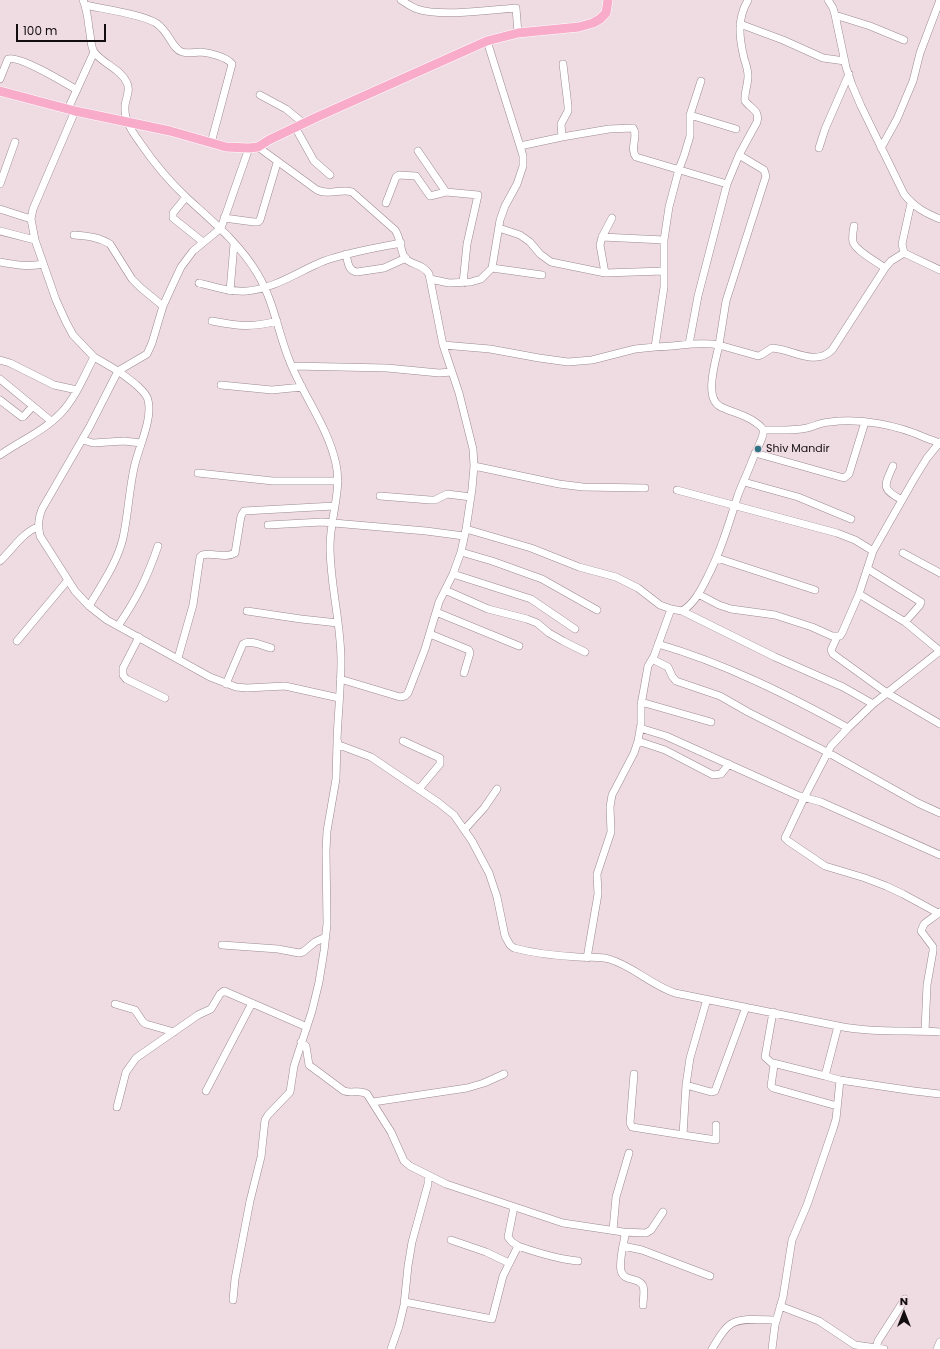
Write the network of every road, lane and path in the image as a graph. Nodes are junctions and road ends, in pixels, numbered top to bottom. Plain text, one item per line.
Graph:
1 (401, 0) edge
2 (516, 0) edge
3 (608, 0) edge
4 (748, 0) edge
5 (828, 0) edge
6 (940, 0) edge
7 (84, 2) edge
8 (516, 8) junction
9 (835, 15) junction
10 (740, 24) junction
11 (518, 33) junction
12 (904, 40) dead end
13 (487, 41) junction
14 (94, 52) junction
15 (845, 61) junction
16 (563, 64) dead end
17 (849, 74) junction
18 (0, 79) edge
19 (701, 81) dead end
20 (77, 90) junction
21 (0, 92) edge
22 (260, 95) dead end
23 (71, 110) junction
24 (690, 116) junction
25 (127, 121) junction
26 (299, 125) junction
27 (736, 129) dead end
28 (562, 137) junction
29 (15, 142) dead end
30 (211, 143) junction
31 (520, 146) junction
32 (253, 148) junction
33 (818, 148) dead end
34 (881, 148) junction
35 (418, 151) dead end
36 (739, 155) junction
37 (278, 163) junction
38 (679, 169) junction
39 (330, 175) dead end
40 (0, 184) edge
41 (727, 184) junction
42 (446, 192) junction
43 (186, 196) junction
44 (911, 203) junction
45 (386, 204) dead end
46 (0, 209) edge
47 (224, 218) junction
48 (612, 218) dead end
49 (31, 219) junction
50 (940, 219) edge
51 (854, 226) dead end
52 (221, 228) junction
53 (499, 228) junction
54 (0, 231) edge
55 (74, 235) dead end
56 (602, 237) junction
57 (34, 240) junction
58 (664, 240) junction
59 (203, 242) junction
60 (401, 243) junction
61 (234, 244) junction
62 (904, 253) junction
63 (346, 254) junction
64 (406, 258) junction
65 (0, 262) edge
66 (43, 264) junction
67 (492, 268) junction
68 (885, 268) junction
69 (940, 270) edge
70 (664, 271) junction
71 (604, 273) junction
72 (542, 275) dead end
73 (430, 279) junction
74 (199, 283) dead end
75 (463, 283) junction
76 (264, 288) junction
77 (230, 290) junction
78 (163, 306) junction
79 (212, 321) dead end
80 (277, 322) junction
81 (689, 344) junction
82 (443, 345) junction
83 (719, 345) junction
84 (655, 347) junction
85 (94, 357) junction
86 (0, 360) edge
87 (292, 366) junction
88 (118, 371) junction
89 (452, 372) junction
90 (0, 379) edge
91 (221, 385) dead end
92 (302, 386) junction
93 (77, 390) junction
94 (0, 400) edge
95 (32, 406) junction
96 (51, 421) junction
97 (864, 422) junction
98 (764, 430) junction
99 (83, 440) junction
100 (141, 443) junction
101 (940, 443) edge
102 (755, 453) junction
103 (0, 455) edge
104 (474, 466) junction
105 (893, 466) dead end
106 (198, 473) dead end
107 (338, 481) junction
108 (744, 482) junction
109 (645, 488) dead end
110 (677, 490) dead end
111 (380, 496) dead end
112 (471, 497) junction
113 (902, 500) junction
114 (334, 506) junction
115 (735, 506) junction
116 (851, 519) dead end
117 (332, 523) junction
118 (268, 525) dead end
119 (38, 527) junction
120 (465, 533) junction
121 (158, 546) dead end
122 (873, 551) junction
123 (461, 552) junction
124 (903, 553) dead end
125 (717, 558) junction
126 (0, 561) edge
127 (868, 568) junction
128 (940, 573) edge
129 (454, 574) junction
130 (68, 580) junction
131 (445, 590) junction
132 (815, 590) dead end
133 (698, 594) junction
134 (859, 594) junction
135 (89, 606) junction
136 (671, 609) junction
137 (598, 610) dead end
138 (247, 611) dead end
139 (436, 612) junction
140 (682, 612) junction
141 (905, 622) junction
142 (338, 623) junction
143 (118, 626) junction
144 (575, 629) dead end
145 (430, 634) junction
146 (139, 637) junction
147 (837, 637) junction
148 (16, 641) dead end
149 (658, 644) junction
150 (519, 646) dead end
151 (271, 648) dead end
152 (940, 651) edge
153 (585, 652) dead end
154 (178, 658) junction
155 (652, 659) junction
156 (464, 673) dead end
157 (340, 679) junction
158 (226, 684) junction
159 (887, 693) junction
160 (165, 698) dead end
161 (338, 698) junction
162 (641, 702) junction
163 (873, 704) junction
164 (711, 722) dead end
165 (940, 724) edge
166 (640, 728) junction
167 (848, 728) junction
168 (403, 741) dead end
169 (638, 741) junction
170 (337, 742) junction
171 (827, 752) junction
172 (729, 764) junction
173 (419, 789) junction
174 (498, 789) dead end
175 (804, 798) junction
176 (940, 814) edge
177 (464, 829) junction
178 (940, 855) edge
179 (939, 913) edge
180 (326, 938) junction
181 (222, 945) dead end
182 (586, 958) junction
183 (707, 999) junction
184 (252, 1003) junction
185 (115, 1004) dead end
186 (746, 1007) junction
187 (772, 1012) junction
188 (838, 1026) junction
189 (307, 1027) junction
190 (925, 1031) junction
191 (174, 1032) junction
192 (940, 1032) edge
193 (301, 1042) junction
194 (773, 1063) junction
195 (504, 1074) dead end
196 (634, 1074) dead end
197 (825, 1076) junction
198 (840, 1080) junction
199 (686, 1085) junction
200 (206, 1091) dead end
201 (940, 1094) edge
202 (373, 1102) junction
203 (837, 1106) junction
204 (117, 1107) dead end
205 (716, 1125) dead end
206 (684, 1135) junction
207 (629, 1153) dead end
208 (428, 1176) junction
209 (514, 1207) junction
210 (663, 1212) dead end
211 (613, 1230) junction
212 (623, 1232) junction
213 (451, 1240) dead end
214 (518, 1246) junction
215 (623, 1246) junction
216 (578, 1261) dead end
217 (509, 1263) junction
218 (710, 1276) dead end
219 (905, 1299) dead end
220 (233, 1300) dead end
221 (405, 1302) junction
222 (643, 1305) dead end
223 (780, 1306) junction
224 (776, 1320) junction
225 (940, 1342) edge
226 (854, 1347) edge
227 (876, 1348) junction
228 (390, 1349) edge
229 (712, 1349) edge
230 (772, 1349) edge
231 (884, 1349) edge
232 (937, 1349) edge

1 - 8 street
2 - 8 street
3 - 11 main road
4 - 10 street
5 - 9 street
6 - 34 street
7 - 14 street
7 - 30 street
8 - 11 street
9 - 12 street
9 - 15 street
10 - 15 street
10 - 36 street
11 - 13 main road
13 - 26 main road
13 - 31 street
14 - 20 street
14 - 25 street
15 - 17 street
16 - 28 street
17 - 33 street
17 - 34 street
18 - 20 street
19 - 24 street
20 - 23 street
21 - 23 main road
22 - 26 street
23 - 25 main road
23 - 49 street
24 - 27 street
24 - 38 street
25 - 30 main road
25 - 43 street
26 - 32 main road
26 - 39 street
28 - 31 street
28 - 38 street
29 - 40 street
30 - 32 main road
31 - 53 street
32 - 37 street
32 - 47 street
34 - 44 street
35 - 42 street
36 - 41 street
36 - 83 street
37 - 47 street
37 - 60 street
38 - 41 street
38 - 58 street
41 - 81 street
42 - 45 street
42 - 75 street
43 - 52 street
43 - 59 street
44 - 50 street
44 - 62 street
46 - 49 street
47 - 52 street
48 - 56 street
49 - 57 street
51 - 68 street
52 - 59 street
52 - 61 street
53 - 67 street
53 - 71 street
54 - 57 street
55 - 78 street
56 - 58 street
56 - 71 street
57 - 66 street
58 - 70 street
59 - 78 street
60 - 63 street
60 - 64 street
61 - 76 street
61 - 77 street
62 - 68 street
62 - 69 street
63 - 64 street
63 - 76 street
64 - 73 street
65 - 66 street
66 - 85 street
67 - 72 street
67 - 75 street
68 - 83 street
70 - 71 street
70 - 84 street
73 - 75 street
73 - 82 street
74 - 77 street
76 - 77 street
76 - 80 street
78 - 88 street
79 - 80 street
80 - 87 street
81 - 83 street
81 - 84 street
82 - 84 street
82 - 89 street
83 - 98 street
85 - 88 street
85 - 93 street
86 - 93 street
87 - 89 street
87 - 92 street
88 - 99 street
88 - 100 street
89 - 104 street
90 - 95 street
91 - 92 street
92 - 107 street
93 - 96 street
94 - 95 street
95 - 96 street
96 - 103 street
97 - 98 street
97 - 101 street
97 - 102 street
98 - 102 street
99 - 100 street
99 - 119 street
100 - 135 street
101 - 113 street
102 - 108 street
104 - 109 street
104 - 112 street
105 - 113 street
106 - 107 street
107 - 114 street
108 - 115 street
108 - 116 street
110 - 115 street
111 - 112 street
112 - 120 street
113 - 122 street
114 - 117 street
114 - 154 street
115 - 122 street
115 - 125 street
117 - 118 street
117 - 120 street
117 - 142 street
119 - 126 street
119 - 130 street
120 - 123 street
120 - 136 street
121 - 143 street
122 - 127 street
123 - 129 street
123 - 137 street
124 - 128 street
125 - 132 street
125 - 133 street
127 - 134 street
127 - 141 street
129 - 131 street
129 - 144 street
130 - 135 street
130 - 148 street
131 - 139 street
131 - 153 street
133 - 140 street
133 - 147 street
134 - 141 street
134 - 147 street
135 - 143 street
136 - 140 street
136 - 149 street
138 - 142 street
139 - 145 street
139 - 150 street
140 - 163 street
141 - 152 street
142 - 157 street
143 - 146 street
145 - 156 street
145 - 157 street
146 - 154 street
146 - 160 street
147 - 159 street
149 - 155 street
149 - 167 street
151 - 158 street
152 - 159 street
154 - 158 street
155 - 162 street
155 - 171 street
157 - 161 street
158 - 161 street
159 - 163 street
159 - 165 street
161 - 170 street
162 - 164 street
162 - 166 street
163 - 167 street
166 - 169 street
166 - 172 street
167 - 171 street
168 - 173 street
169 - 172 street
169 - 182 street
170 - 173 street
170 - 180 street
171 - 175 street
171 - 176 street
172 - 175 street
173 - 177 street
174 - 177 street
175 - 178 street
175 - 179 street
177 - 182 street
179 - 190 street
180 - 181 street
180 - 189 street
182 - 183 street
183 - 186 street
183 - 199 street
184 - 189 street
184 - 191 street
184 - 200 street
185 - 191 street
186 - 187 street
186 - 199 street
187 - 188 street
187 - 194 street
188 - 190 street
188 - 197 street
189 - 193 street
190 - 192 street
191 - 204 street
193 - 202 street
193 - 220 street
194 - 197 street
194 - 203 street
195 - 202 street
196 - 206 street
197 - 198 street
198 - 201 street
198 - 203 street
199 - 206 street
202 - 208 street
203 - 223 street
205 - 206 street
207 - 211 street
208 - 209 street
208 - 221 street
209 - 211 street
209 - 214 street
210 - 212 street
211 - 212 street
212 - 215 street
213 - 217 street
214 - 216 street
214 - 217 street
215 - 218 street
215 - 222 street
217 - 221 street
219 - 227 street
221 - 228 street
223 - 224 street
223 - 226 street
224 - 229 street
224 - 230 street
225 - 232 street
226 - 227 street
227 - 231 street

